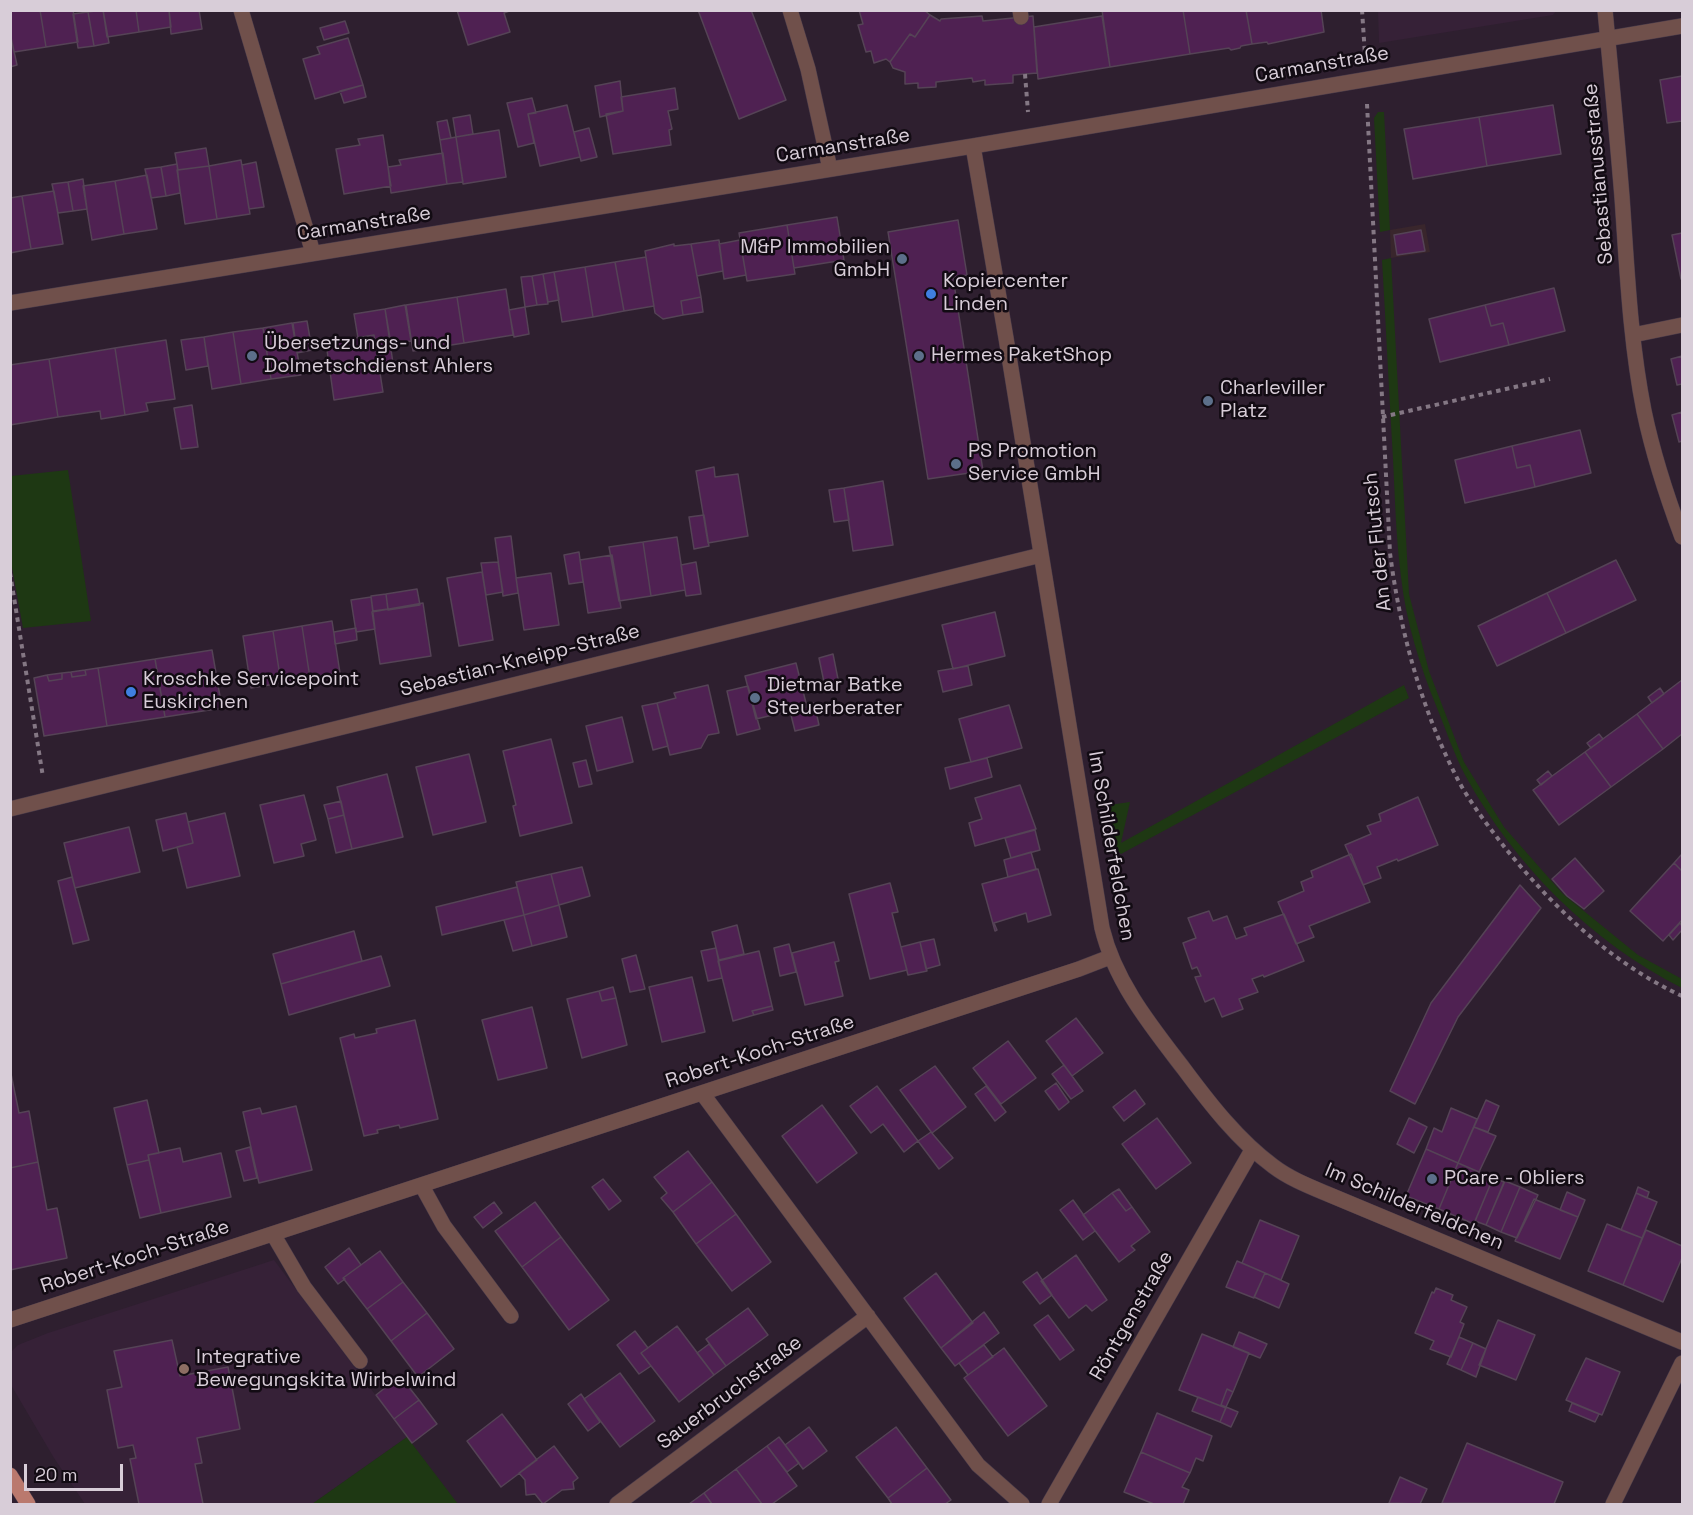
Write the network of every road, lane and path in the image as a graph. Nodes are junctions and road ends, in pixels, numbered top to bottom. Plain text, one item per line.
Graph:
1 (241, 10) edge
2 (790, 10) edge
3 (1362, 10) edge
4 (1605, 10) edge
5 (1683, 26) edge
6 (1608, 38) junction
7 (1025, 74) dead end
8 (1366, 79) junction
9 (1028, 136) junction
10 (973, 146) junction
11 (830, 169) junction
12 (313, 253) junction
13 (10, 303) edge
14 (1683, 325) edge
15 (1633, 335) junction
16 (1550, 379) dead end
17 (1382, 417) junction
18 (1683, 537) edge
19 (1041, 555) junction
20 (10, 573) edge
21 (48, 800) junction
22 (10, 809) edge
23 (1110, 957) junction
24 (1683, 996) edge
25 (702, 1094) junction
26 (1252, 1150) junction
27 (422, 1186) junction
28 (273, 1234) junction
29 (511, 1316) dead end
30 (868, 1316) junction
31 (10, 1320) edge
32 (1683, 1342) edge
33 (360, 1361) dead end
34 (1683, 1363) edge
35 (10, 1475) edge
36 (28, 1504) edge
37 (617, 1504) edge
38 (1022, 1504) edge
39 (1049, 1504) edge
40 (1613, 1504) edge

1 - 12 street
2 - 11 street
3 - 8 path, An der Flutsch
4 - 6 street, Sebastianusstraße
5 - 6 street, Carmanstraße
6 - 8 street, Carmanstraße
6 - 15 street, Sebastianusstraße
7 - 9 path
8 - 9 street, Carmanstraße
8 - 17 path, An der Flutsch
9 - 10 street, Carmanstraße
10 - 11 street, Carmanstraße
10 - 19 street, Im Schilderfeldchen
11 - 12 street, Carmanstraße
12 - 13 street, Carmanstraße
14 - 15 street
15 - 18 street, Sebastianusstraße
16 - 17 path
17 - 24 path, An der Flutsch
19 - 21 street, Sebastian-Kneipp-Straße
19 - 23 street, Im Schilderfeldchen
20 - 21 path
21 - 22 street, Sebastian-Kneipp-Straße
23 - 25 street, Robert-Koch-Straße
23 - 26 street, Im Schilderfeldchen
25 - 27 street, Robert-Koch-Straße
25 - 30 street
26 - 32 street, Im Schilderfeldchen
26 - 39 street, Röntgenstraße
27 - 28 street, Robert-Koch-Straße
27 - 29 street
28 - 31 street, Robert-Koch-Straße
28 - 33 street
30 - 37 street, Sauerbruchstraße
30 - 38 street
34 - 40 street
35 - 36 main road

